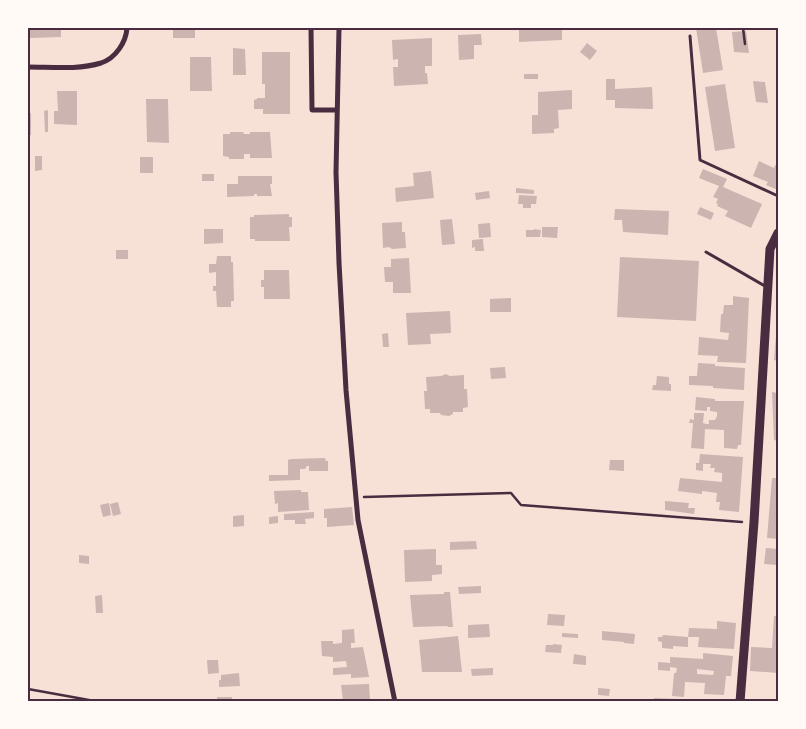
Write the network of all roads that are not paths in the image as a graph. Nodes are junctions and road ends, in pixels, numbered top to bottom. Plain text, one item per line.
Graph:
1 (128, 28) edge
2 (311, 28) edge
3 (339, 28) edge
4 (690, 36) dead end
5 (28, 67) edge
6 (336, 110) junction
7 (778, 196) edge
8 (778, 233) edge
9 (706, 252) dead end
10 (768, 288) junction
11 (396, 702) edge
12 (740, 702) edge

1 - 5 street
2 - 6 street
3 - 6 street
4 - 7 lane
6 - 11 street
8 - 10 street
9 - 10 lane
10 - 12 street

